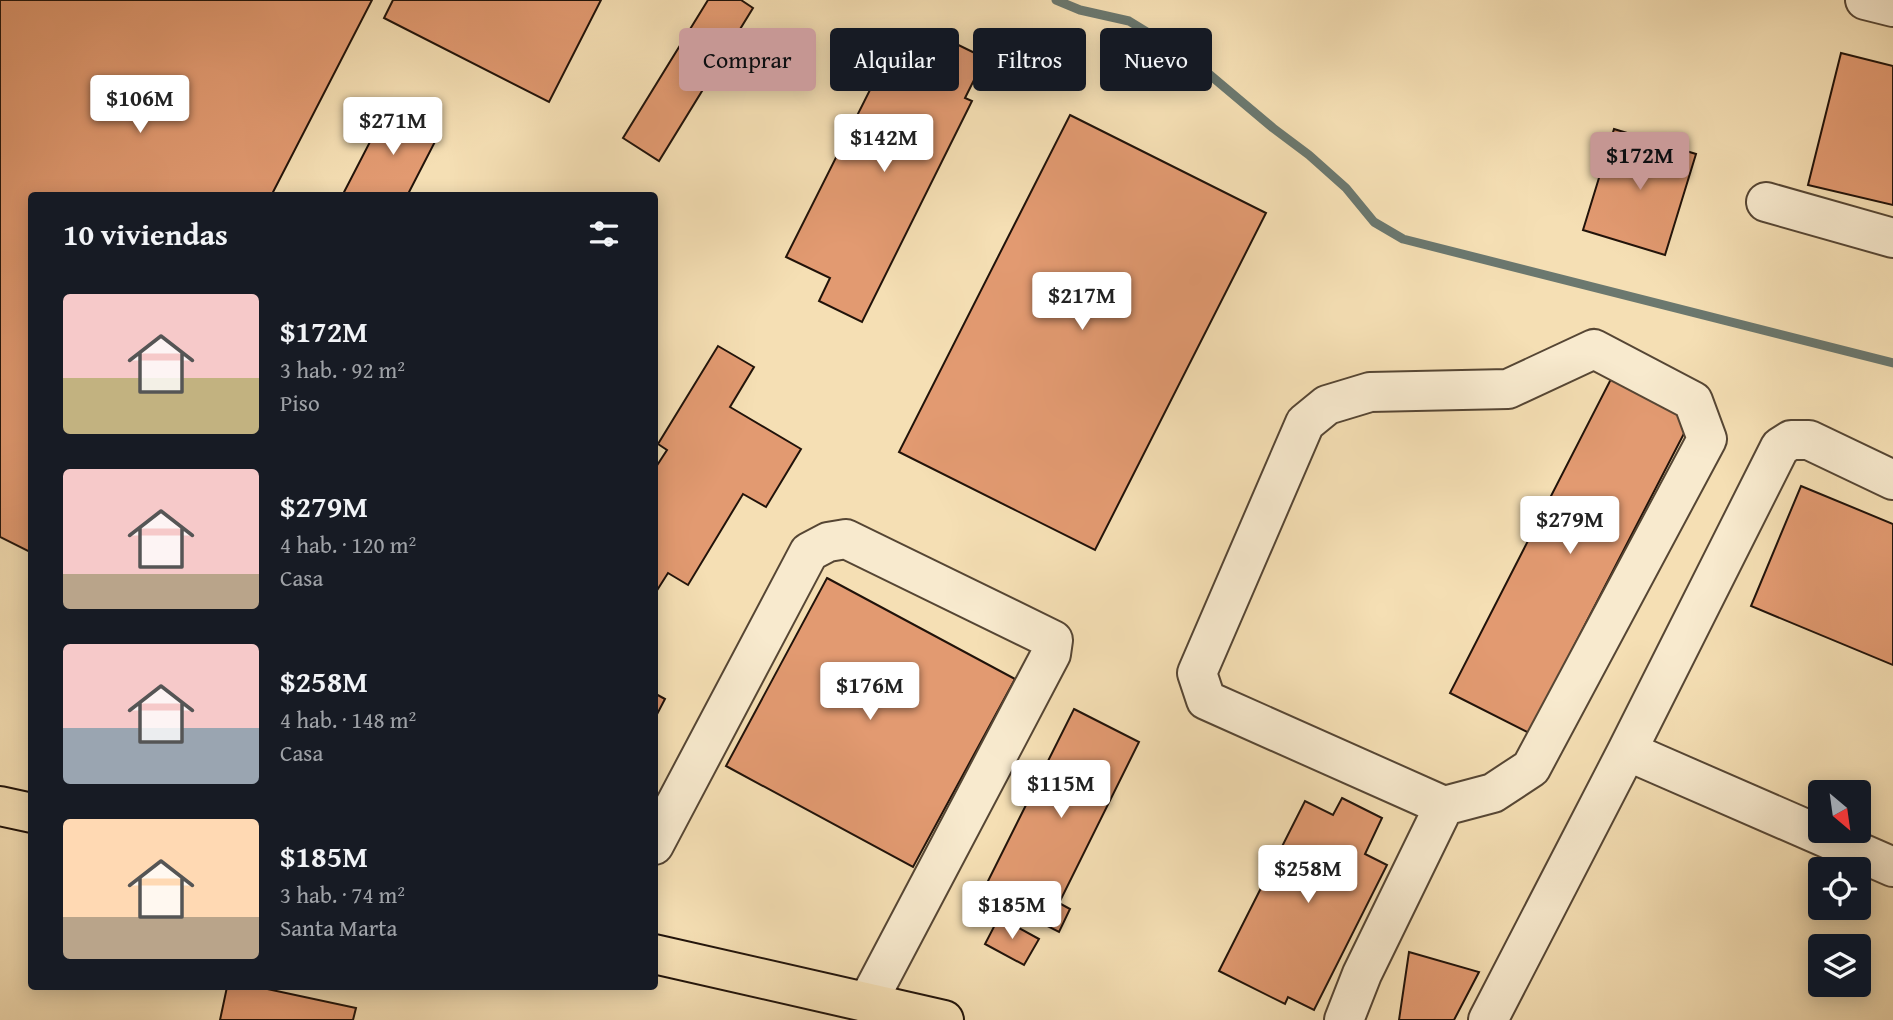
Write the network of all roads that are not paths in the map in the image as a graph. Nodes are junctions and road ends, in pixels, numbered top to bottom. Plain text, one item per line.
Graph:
1 (1865, 0) edge
2 (1893, 7) edge
3 (1766, 202) dead end
4 (1893, 239) edge
5 (1893, 480) edge
6 (1627, 751) junction
7 (0, 806) edge
8 (1444, 806) junction
9 (28, 812) edge
10 (658, 837) edge
11 (1893, 867) edge
12 (658, 955) edge
13 (867, 1003) junction
14 (944, 1020) edge
15 (1344, 1020) edge
16 (1488, 1020) edge

1 - 2 street
3 - 4 street
5 - 6 street
6 - 11 street
6 - 16 street
7 - 9 main road
8 - 8 street
8 - 15 street
10 - 13 street
12 - 13 main road
13 - 14 main road

